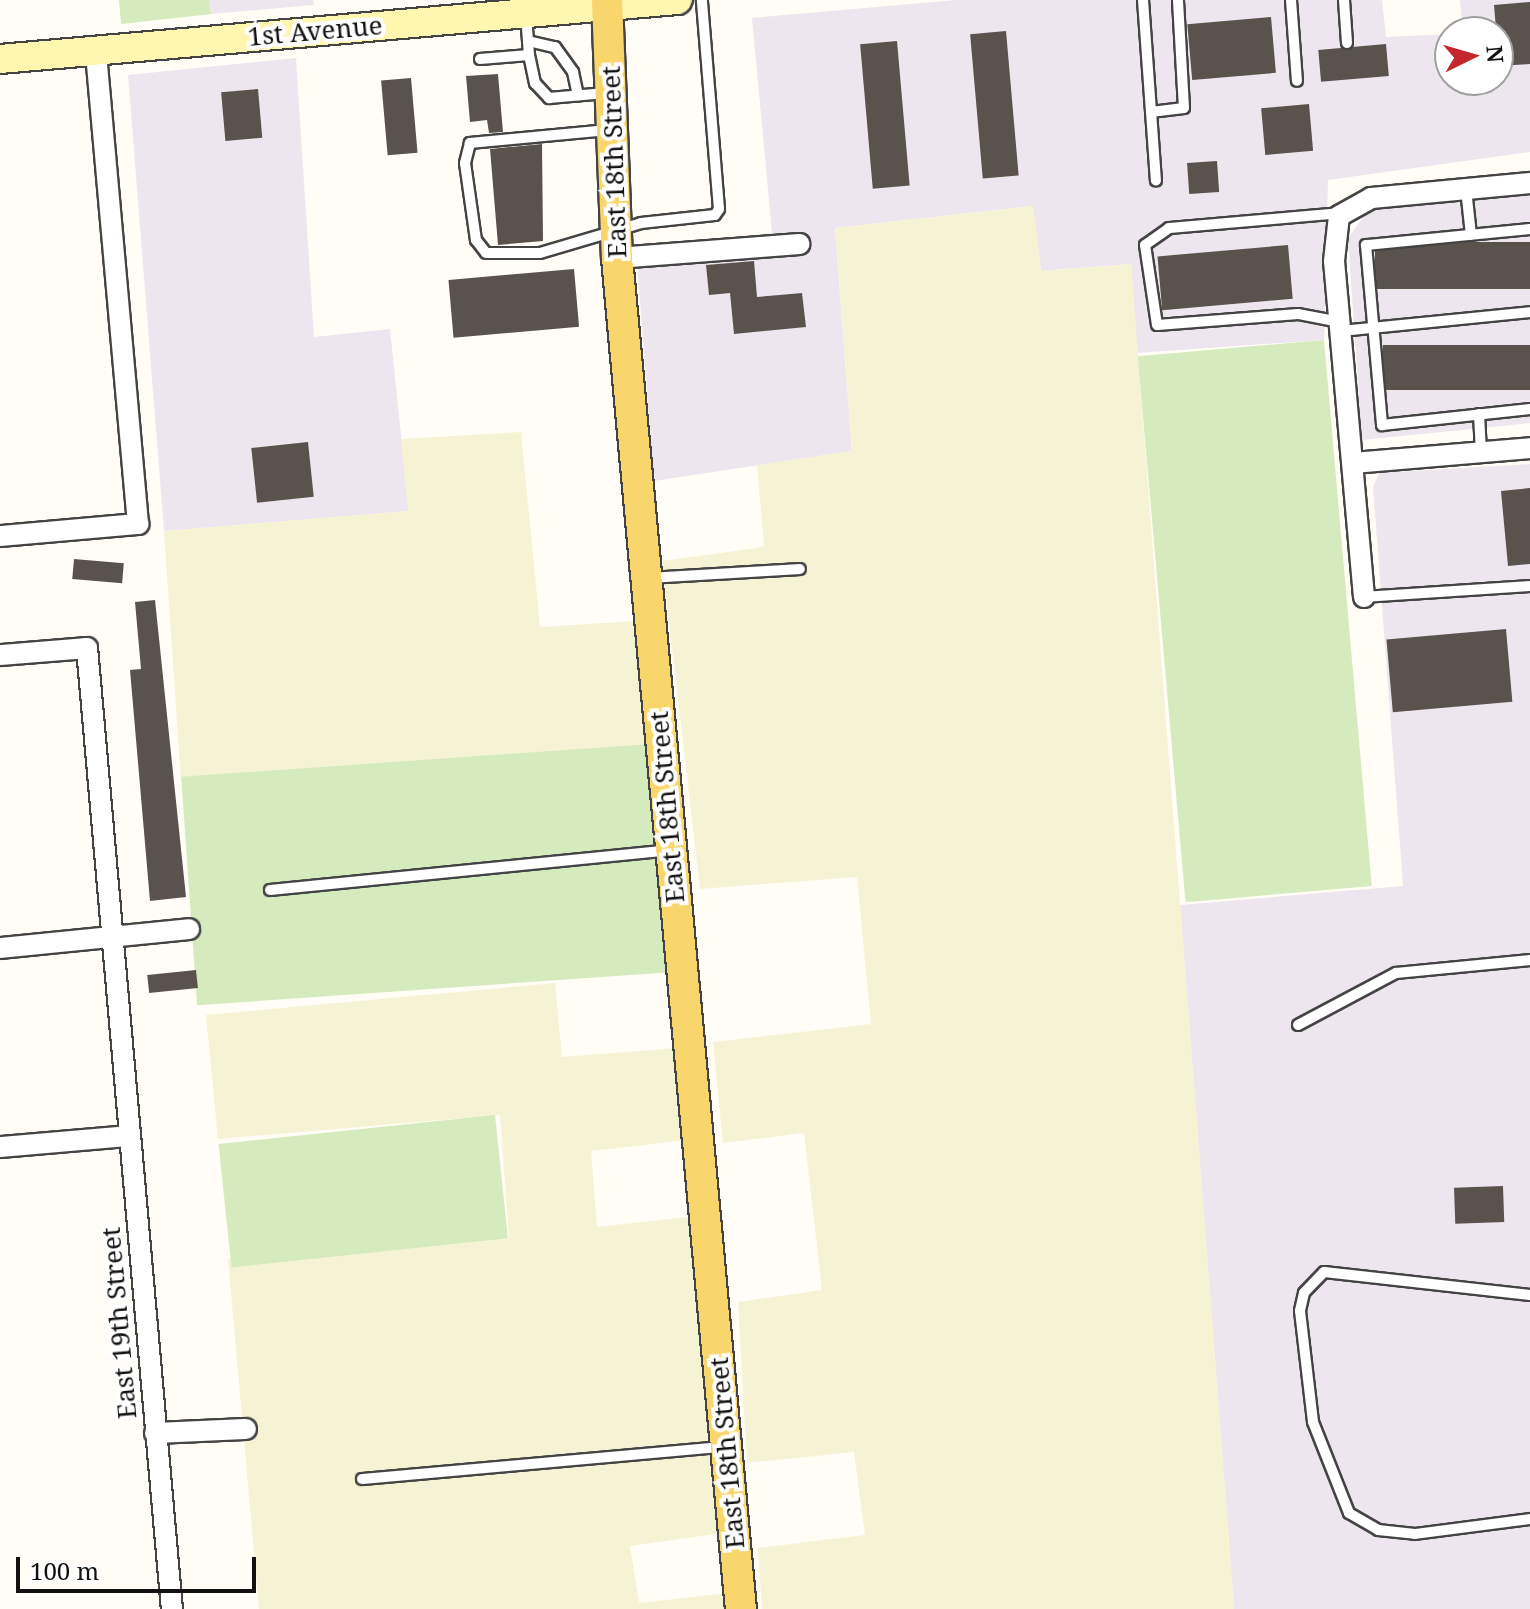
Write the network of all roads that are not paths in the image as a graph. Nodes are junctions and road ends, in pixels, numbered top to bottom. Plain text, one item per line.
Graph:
1 (677, 0) edge
2 (702, 0) edge
3 (1143, 0) edge
4 (1178, 0) edge
5 (1291, 0) edge
6 (1344, 0) edge
7 (607, 2) edge
8 (514, 8) edge
9 (528, 41) junction
10 (1347, 43) dead end
11 (96, 50) junction
12 (529, 55) junction
13 (0, 59) edge
14 (480, 59) dead end
15 (1297, 81) dead end
16 (612, 93) junction
17 (578, 95) junction
18 (1151, 112) junction
19 (614, 130) junction
20 (1156, 181) dead end
21 (1530, 183) edge
22 (1466, 189) junction
23 (1342, 213) junction
24 (1530, 229) edge
25 (1471, 235) junction
26 (799, 244) dead end
27 (616, 245) junction
28 (1530, 312) edge
29 (1340, 326) junction
30 (1374, 327) junction
31 (1530, 409) edge
32 (1479, 414) junction
33 (1530, 448) edge
34 (1481, 452) junction
35 (1353, 463) junction
36 (0, 536) edge
37 (800, 569) dead end
38 (647, 578) junction
39 (1530, 586) edge
40 (1364, 597) joint
41 (0, 655) edge
42 (671, 850) junction
43 (270, 890) dead end
44 (189, 929) dead end
45 (112, 937) junction
46 (0, 948) edge
47 (1530, 960) edge
48 (1298, 1025) dead end
49 (129, 1136) junction
50 (0, 1147) edge
51 (1530, 1295) edge
52 (246, 1429) dead end
53 (155, 1433) junction
54 (726, 1447) junction
55 (362, 1479) dead end
56 (1530, 1519) edge
57 (172, 1609) edge
58 (741, 1609) edge

1 - 7 main road, 1st Avenue
2 - 27 lane
3 - 18 lane
4 - 18 lane
5 - 15 lane
6 - 10 lane
7 - 8 main road, 1st Avenue
7 - 16 main road, East 18th Street
8 - 9 lane
8 - 11 main road, 1st Avenue
9 - 12 lane
9 - 17 lane
11 - 13 main road, 1st Avenue
11 - 36 street
12 - 14 lane
12 - 17 lane
16 - 17 lane
16 - 19 main road, East 18th Street
18 - 20 lane
19 - 27 main road, East 18th Street
19 - 27 lane
21 - 22 street
22 - 23 street
22 - 25 lane
23 - 29 street
23 - 29 lane
24 - 25 lane
25 - 30 lane
26 - 27 street
27 - 38 main road, East 18th Street
28 - 30 lane
29 - 30 lane
29 - 35 street
30 - 32 lane
31 - 32 lane
32 - 34 lane
33 - 34 street
34 - 35 street
35 - 40 street
37 - 38 lane
38 - 42 main road, East 18th Street
39 - 40 lane
41 - 45 street, East 19th Street
42 - 43 lane
42 - 54 main road, East 18th Street
44 - 45 street
45 - 46 street
45 - 49 street, East 19th Street
47 - 48 lane
49 - 50 street
49 - 53 street, East 19th Street
51 - 56 lane
52 - 53 street
53 - 57 street, East 19th Street
54 - 55 lane
54 - 58 main road, East 18th Street

